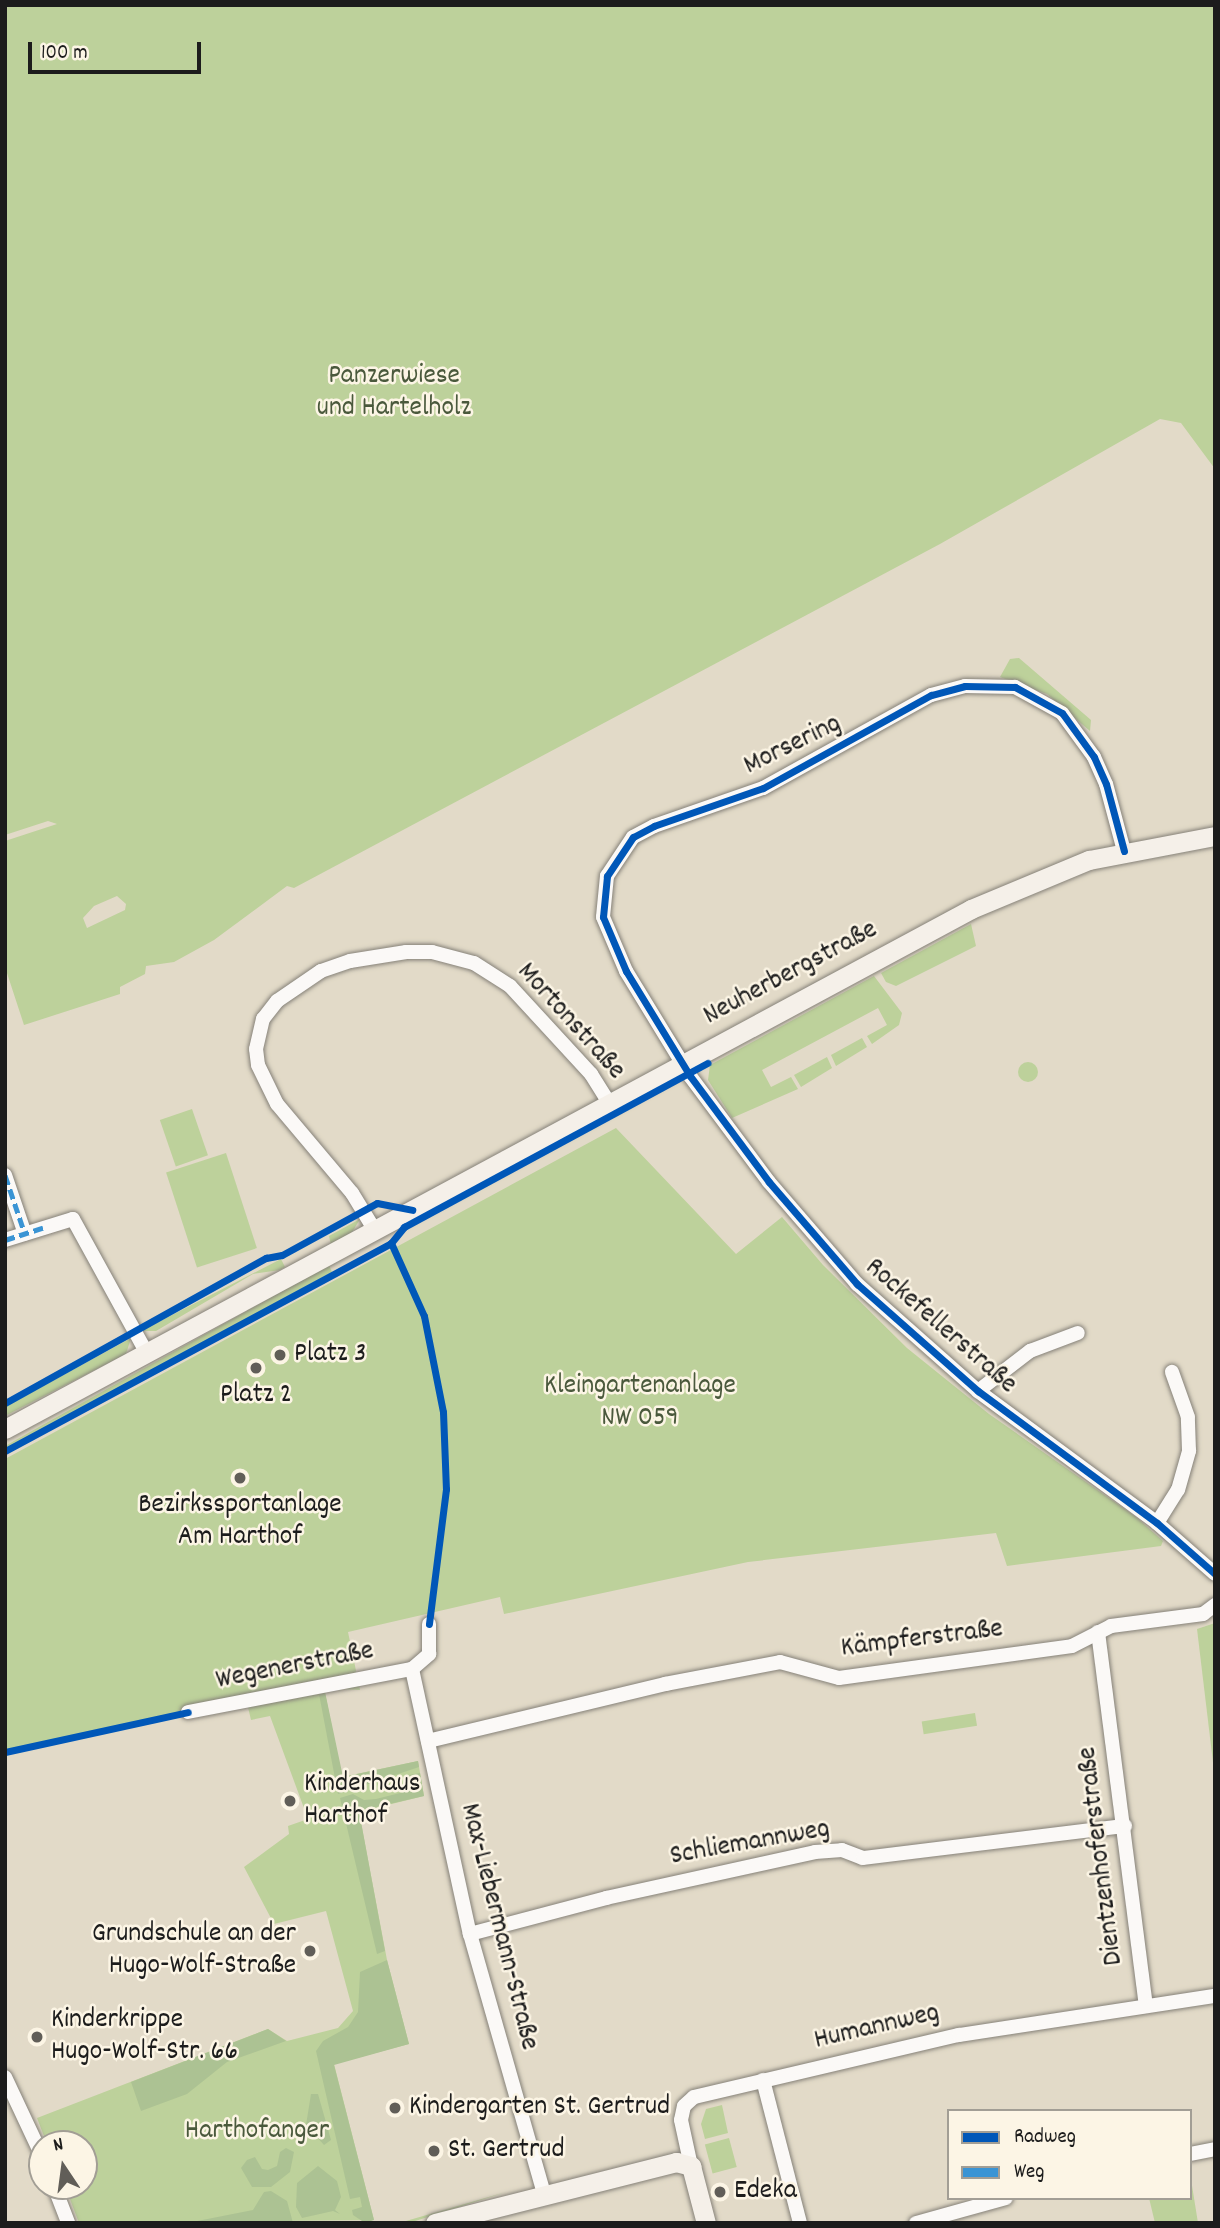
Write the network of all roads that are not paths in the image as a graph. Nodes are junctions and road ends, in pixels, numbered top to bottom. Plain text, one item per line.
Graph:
1 (1215, 836) edge
2 (1124, 851) junction
3 (683, 1064) junction
4 (610, 1104) junction
5 (5, 1175) edge
6 (374, 1229) junction
7 (25, 1234) junction
8 (5, 1240) edge
9 (1078, 1333) dead end
10 (146, 1352) junction
11 (1172, 1373) dead end
12 (978, 1391) junction
13 (5, 1429) edge
14 (1157, 1522) junction
15 (1215, 1574) edge
16 (1215, 1605) edge
17 (429, 1624) dead end
18 (1098, 1632) junction
19 (412, 1669) junction
20 (188, 1712) dead end
21 (428, 1741) junction
22 (1125, 1826) junction
23 (470, 1934) junction
24 (1215, 1996) edge
25 (1146, 2006) junction
26 (763, 2080) junction
27 (7, 2085) edge
28 (29, 2130) edge
29 (1215, 2149) edge
30 (1192, 2154) edge
31 (691, 2166) junction
32 (544, 2194) junction
33 (59, 2200) edge
34 (999, 2200) edge
35 (68, 2223) edge
36 (435, 2223) edge
37 (706, 2223) edge
38 (800, 2223) edge
39 (916, 2223) edge

1 - 2 main road, Neuherbergstraße
2 - 3 main road, Neuherbergstraße
2 - 3 street, Morsering
3 - 4 main road, Neuherbergstraße
3 - 12 street, Rockefellerstraße
4 - 6 main road, Neuherbergstraße
4 - 6 street, Mortonstraße
5 - 7 street
6 - 10 main road, Neuherbergstraße
7 - 8 street
7 - 10 street
9 - 12 street, Rockefellerstraße
10 - 13 main road, Neuherbergstraße
11 - 14 street
12 - 14 street, Rockefellerstraße
14 - 15 street, Rockefellerstraße
16 - 18 street, Kämpferstraße
17 - 19 street
18 - 21 street, Kämpferstraße
18 - 22 street, Dientzenhoferstraße
19 - 20 street, Wegenerstraße
19 - 21 street, Max-Liebermann-Straße
21 - 23 street, Max-Liebermann-Straße
22 - 23 street, Schliemannweg
22 - 25 street, Dientzenhoferstraße
23 - 32 street, Max-Liebermann-Straße
24 - 25 street
25 - 26 street, Humannweg
26 - 31 street, Humannweg
26 - 38 street
27 - 28 street
29 - 30 street
31 - 32 main road
31 - 37 main road
32 - 36 main road
33 - 35 street
34 - 39 street

